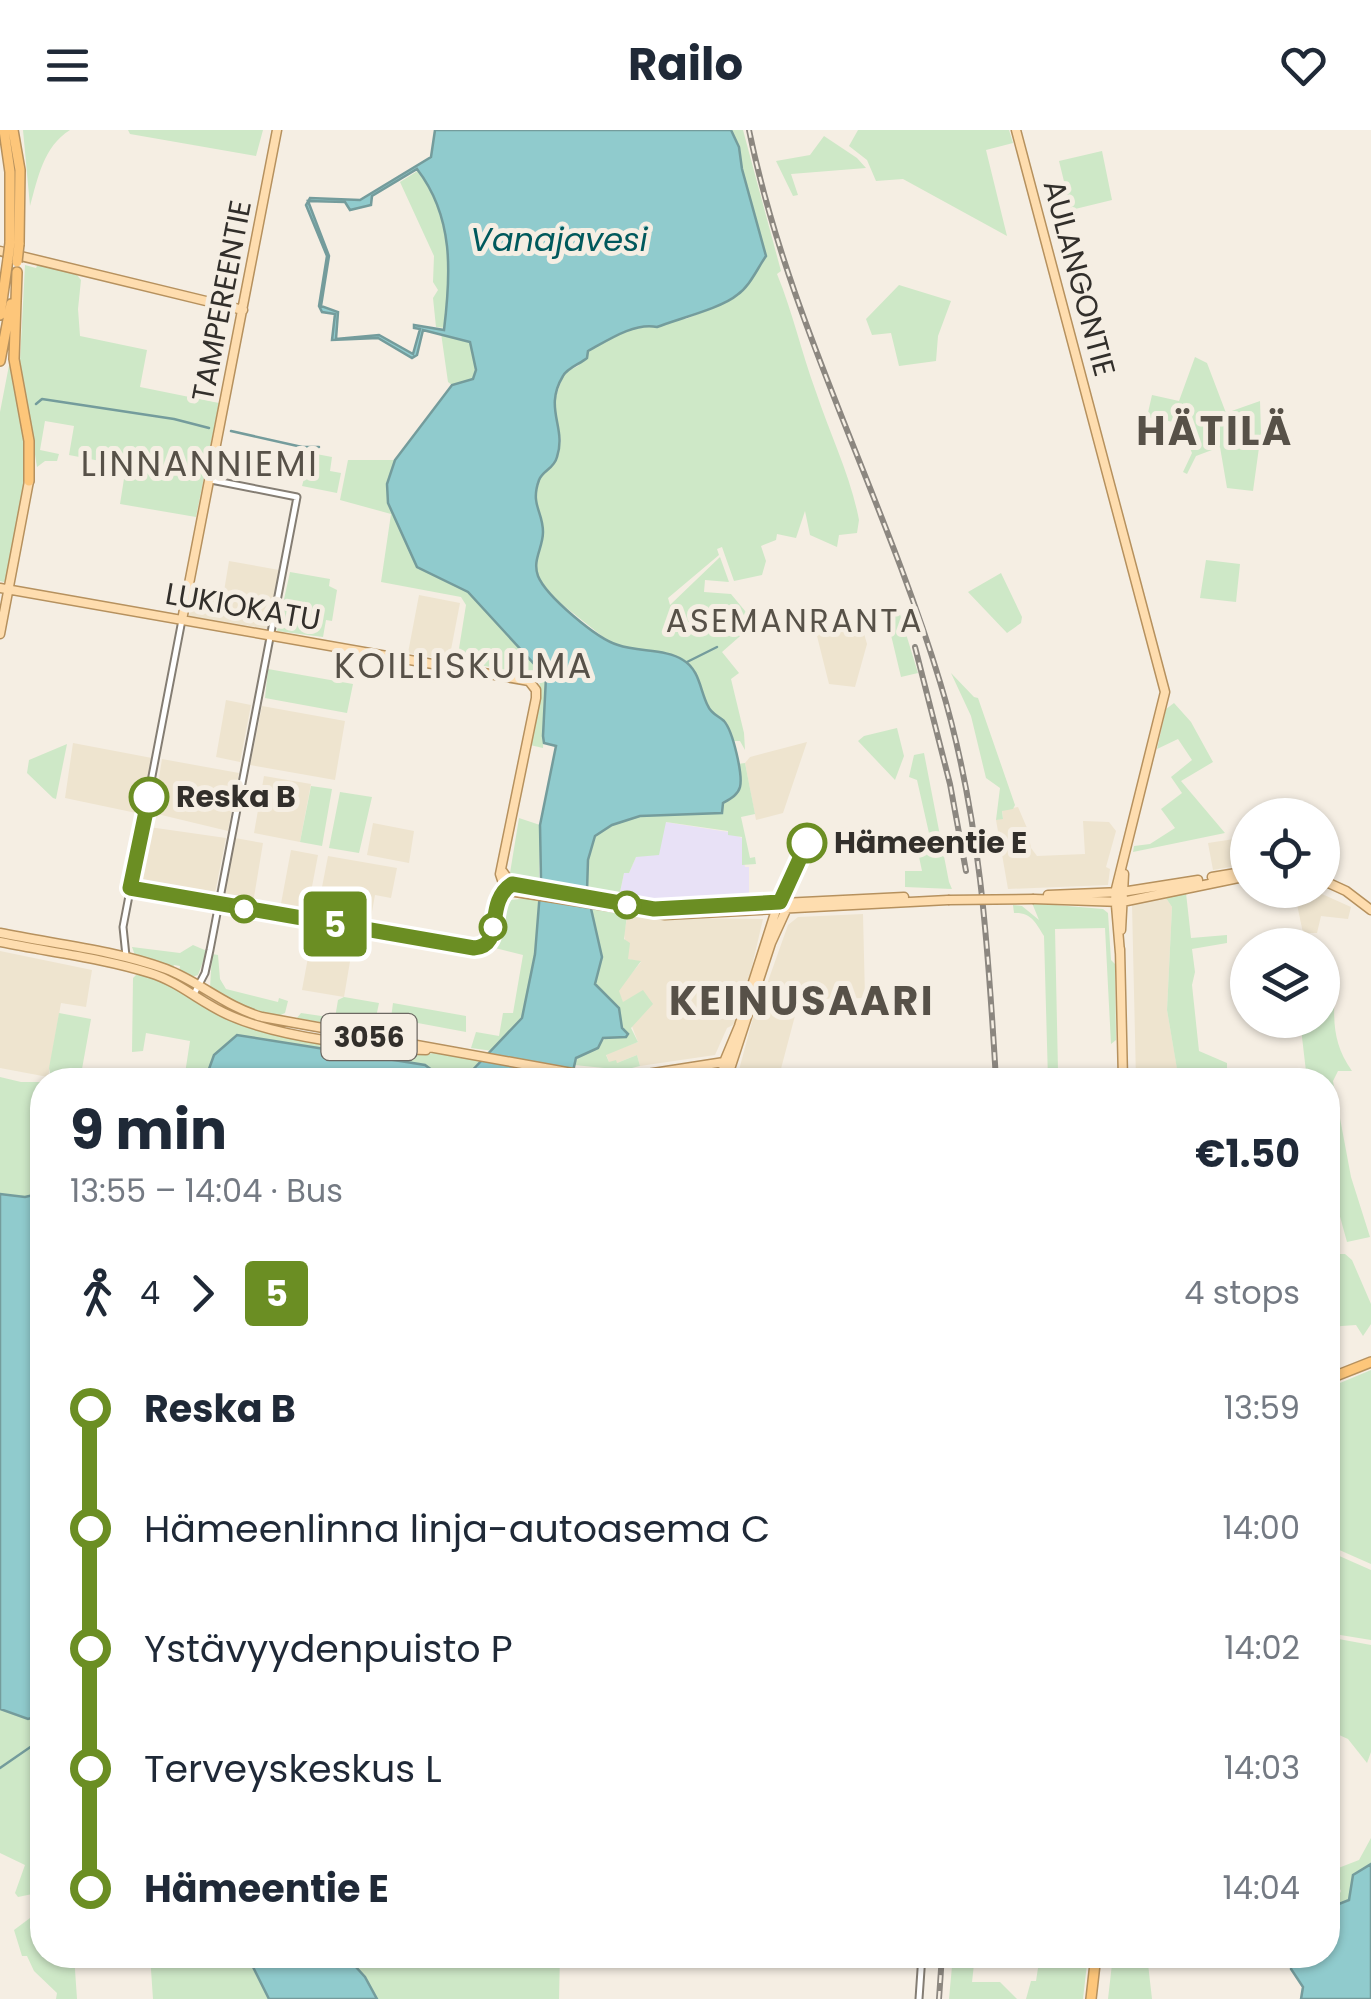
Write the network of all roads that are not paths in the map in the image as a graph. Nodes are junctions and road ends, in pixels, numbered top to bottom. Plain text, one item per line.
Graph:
1 (4, 130) edge
2 (13, 130) edge
3 (277, 130) edge
4 (1016, 130) edge
5 (14, 244) junction
6 (11, 261) edge
7 (243, 310) junction
8 (0, 315) edge
9 (0, 361) edge
10 (210, 480) junction
11 (29, 481) joint
12 (4, 588) edge
13 (0, 600) edge
14 (182, 620) junction
15 (0, 634) edge
16 (270, 635) junction
17 (1230, 877) edge
18 (1340, 891) edge
19 (1118, 897) junction
20 (948, 898) junction
21 (598, 902) junction
22 (786, 902) junction
23 (1369, 905) edge
24 (781, 911) junction
25 (0, 933) edge
26 (0, 942) edge
27 (126, 963) junction
28 (196, 990) junction
29 (549, 1068) edge
30 (729, 1068) edge
31 (1123, 1068) edge
32 (1371, 1362) edge
33 (1340, 1375) edge
34 (921, 1968) edge
35 (1095, 1968) edge
36 (919, 1999) edge
37 (1092, 1999) edge

1 - 5 highway
2 - 5 highway
3 - 7 main road, TAMPEREENTIE
4 - 19 main road, AULANGONTIE
5 - 6 highway, bridge
6 - 7 main road
6 - 8 highway
6 - 9 highway
6 - 11 highway
7 - 10 main road, TAMPEREENTIE
10 - 14 main road, TAMPEREENTIE
10 - 16 street
11 - 12 main road
12 - 13 main road
12 - 14 main road, LUKIOKATU
12 - 15 main road
14 - 16 main road, LUKIOKATU
14 - 27 street
16 - 21 main road, LUKIOKATU
16 - 28 street
17 - 19 main road
18 - 23 main road
19 - 20 main road, bridge
19 - 31 main road, AULANGONTIE
20 - 22 main road
20 - 24 main road
21 - 22 main road
21 - 24 main road
22 - 24 main road
24 - 30 main road
25 - 27 main road, 3056
26 - 27 main road, 3056
27 - 28 main road, 3056
28 - 29 main road, 3056
32 - 33 highway
34 - 36 street
35 - 37 highway

